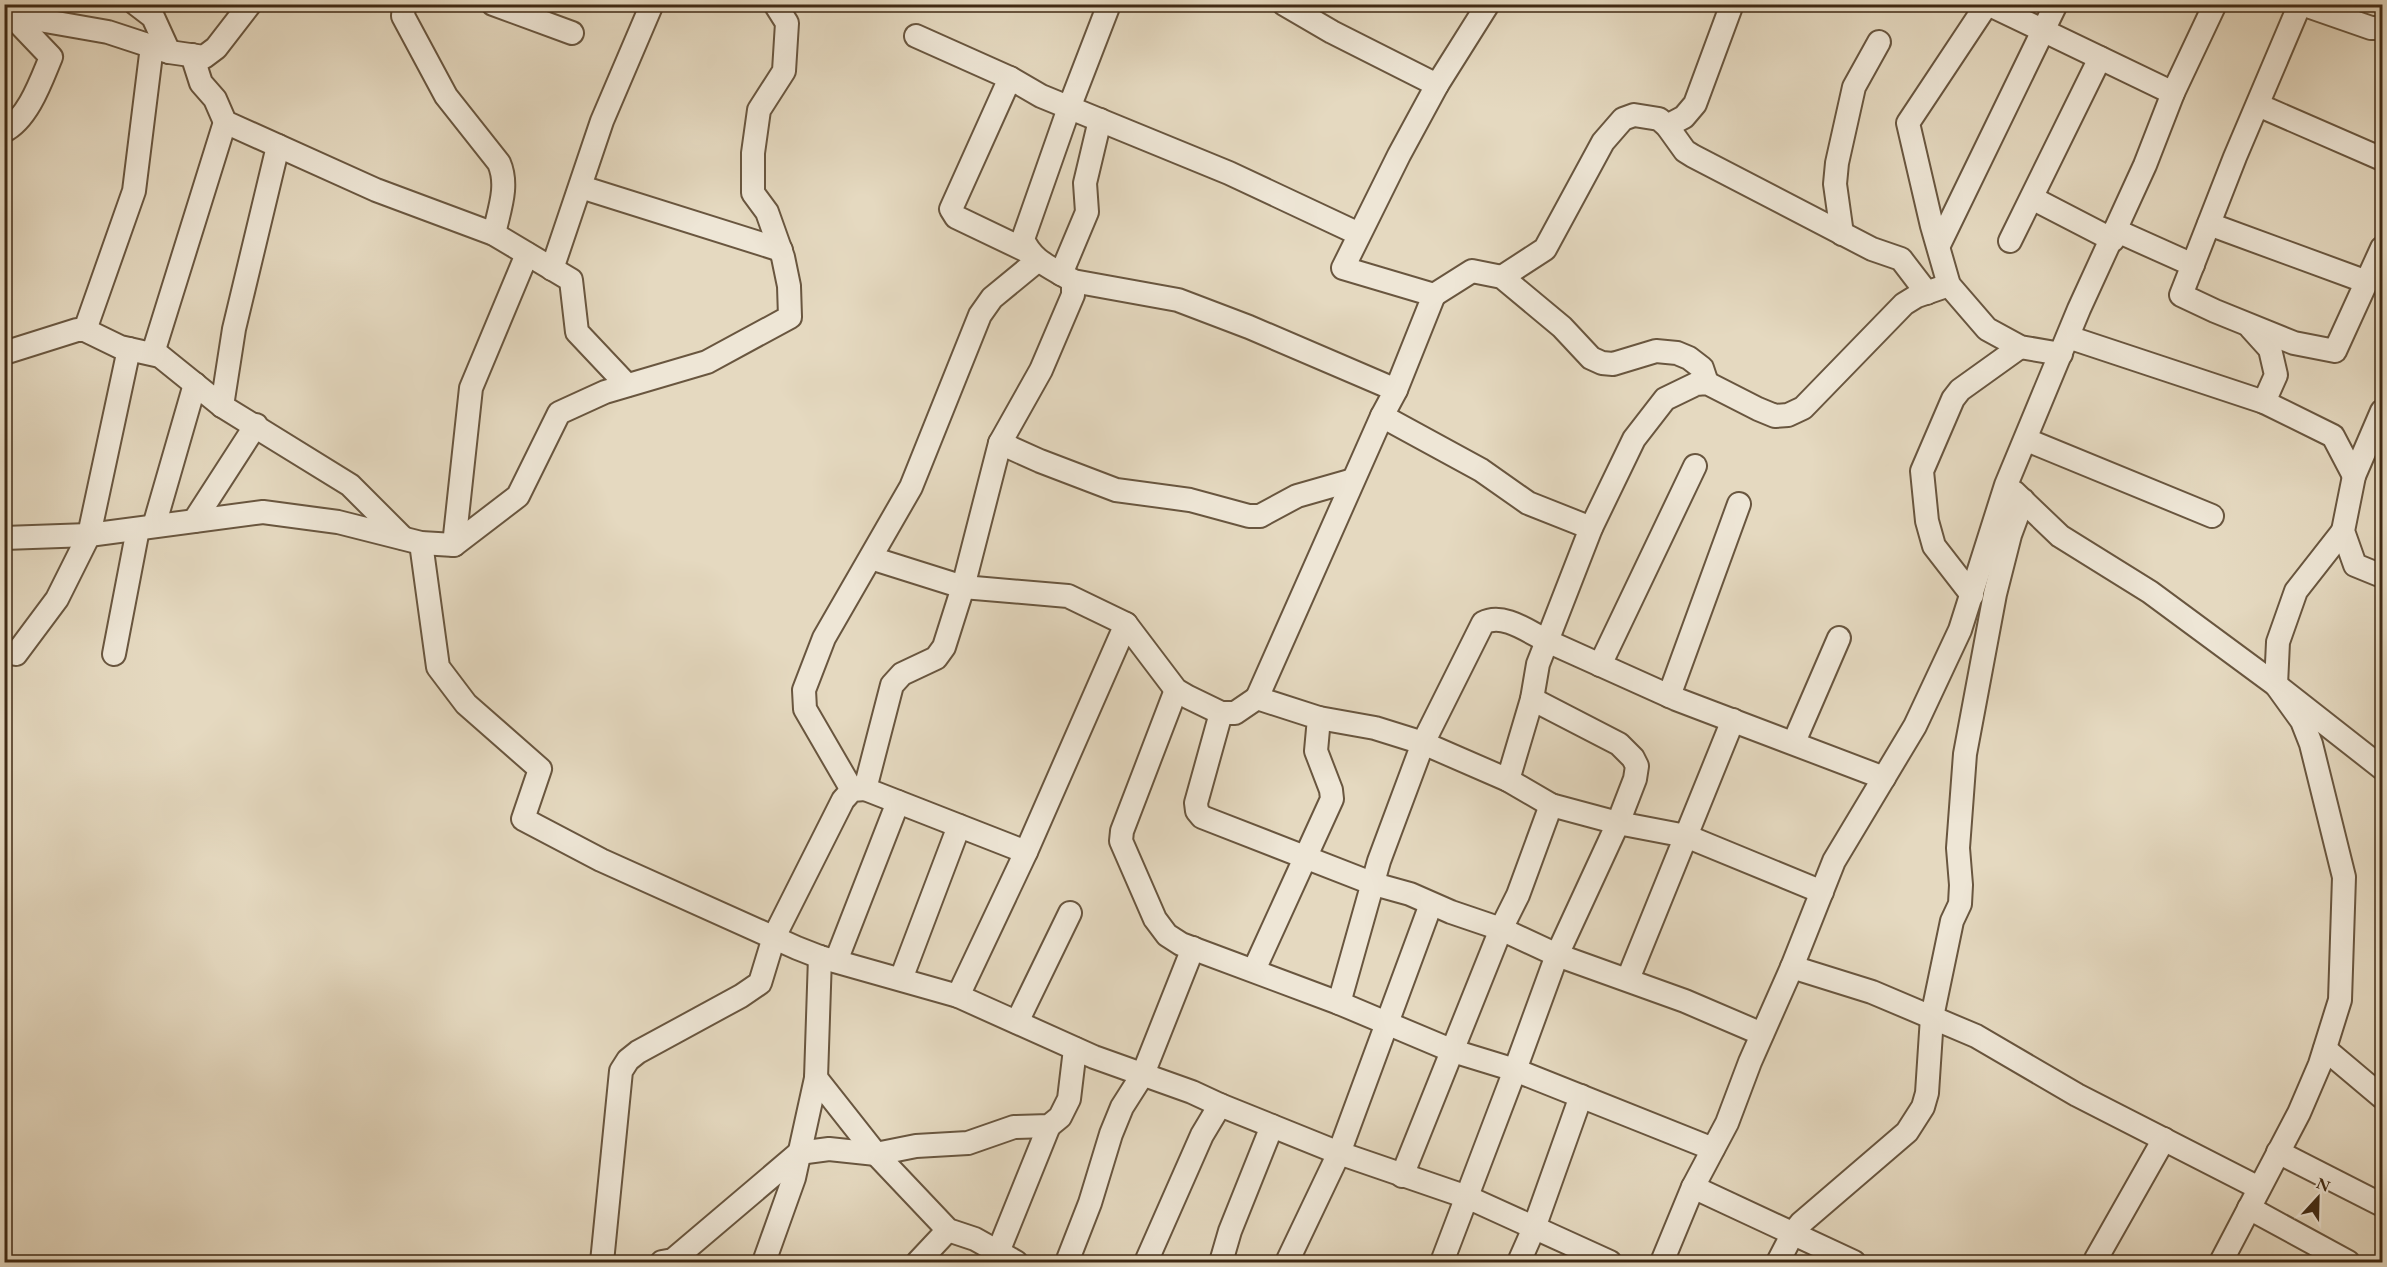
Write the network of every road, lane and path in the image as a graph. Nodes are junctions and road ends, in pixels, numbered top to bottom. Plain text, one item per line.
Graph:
1 (136, 4) edge
2 (250, 4) edge
3 (404, 4) edge
4 (493, 4) edge
5 (652, 4) edge
6 (774, 4) edge
7 (1284, 4) edge
8 (1488, 4) edge
9 (1732, 4) edge
10 (1988, 4) edge
11 (2056, 4) edge
12 (2215, 4) edge
13 (2301, 4) edge
14 (1106, 6) edge
15 (9, 14) edge
16 (2382, 28) edge
17 (2043, 32) junction
18 (572, 33) dead end
19 (916, 36) dead end
20 (1879, 42) dead end
21 (160, 49) junction
22 (192, 55) junction
23 (2100, 58) junction
24 (1010, 78) junction
25 (1437, 85) junction
26 (2173, 93) junction
27 (2258, 105) junction
28 (1069, 108) junction
29 (1100, 120) junction
30 (225, 122) junction
31 (1667, 126) junction
32 (4, 131) edge
33 (278, 146) junction
34 (2382, 159) edge
35 (580, 188) junction
36 (2032, 198) junction
37 (2209, 224) junction
38 (494, 234) junction
39 (1359, 234) junction
40 (1842, 234) junction
41 (2114, 235) junction
42 (2010, 241) dead end
43 (1939, 245) junction
44 (2382, 248) edge
45 (781, 250) junction
46 (527, 254) junction
47 (1032, 256) junction
48 (2193, 265) junction
49 (552, 269) junction
50 (1067, 277) junction
51 (1502, 277) junction
52 (2367, 282) junction
53 (1949, 285) junction
54 (1927, 293) junction
55 (1434, 295) junction
56 (2248, 324) junction
57 (85, 330) junction
58 (2064, 346) junction
59 (2020, 347) junction
60 (129, 349) junction
61 (4, 353) edge
62 (153, 353) junction
63 (1707, 383) junction
64 (195, 384) junction
65 (627, 386) junction
66 (1396, 390) junction
67 (2265, 402) junction
68 (222, 405) junction
69 (2382, 411) edge
70 (1382, 416) junction
71 (256, 425) junction
72 (2026, 440) junction
73 (1000, 443) junction
74 (1695, 466) dead end
75 (2354, 476) junction
76 (1353, 480) junction
77 (2014, 492) junction
78 (1739, 504) dead end
79 (2212, 516) dead end
80 (194, 521) junction
81 (146, 527) junction
82 (1591, 528) junction
83 (2343, 531) junction
84 (89, 535) junction
85 (4, 538) edge
86 (412, 541) junction
87 (454, 545) junction
88 (871, 558) junction
89 (2381, 571) edge
90 (963, 587) junction
91 (1972, 595) junction
92 (1126, 624) junction
93 (1839, 638) dead end
94 (1547, 641) junction
95 (16, 654) dead end
96 (114, 654) dead end
97 (1600, 665) junction
98 (2276, 685) junction
99 (1176, 690) junction
100 (1670, 696) junction
101 (1257, 698) junction
102 (1532, 699) junction
103 (1221, 713) junction
104 (1319, 718) junction
105 (1733, 720) junction
106 (1794, 742) junction
107 (1423, 743) junction
108 (2382, 768) edge
109 (1884, 777) junction
110 (1508, 780) junction
111 (858, 789) junction
112 (898, 802) junction
113 (1551, 805) junction
114 (1618, 823) junction
115 (959, 826) junction
116 (1686, 836) junction
117 (1026, 852) junction
118 (1305, 858) junction
119 (1374, 884) junction
120 (1822, 892) junction
121 (1431, 904) junction
122 (1070, 913) dead end
123 (1501, 929) junction
124 (774, 937) junction
125 (1193, 948) junction
126 (1557, 954) junction
127 (828, 959) junction
128 (1792, 967) junction
129 (1254, 970) junction
130 (1628, 979) junction
131 (901, 980) junction
132 (958, 996) junction
133 (1339, 1003) junction
134 (1932, 1017) junction
135 (1017, 1022) junction
136 (1386, 1022) junction
137 (1762, 1034) junction
138 (1075, 1049) junction
139 (2325, 1049) junction
140 (1453, 1051) junction
141 (1515, 1070) junction
142 (1143, 1074) junction
143 (816, 1078) junction
144 (1581, 1096) junction
145 (2382, 1097) edge
146 (1220, 1105) junction
147 (1049, 1126) junction
148 (1272, 1126) junction
149 (2163, 1139) junction
150 (1713, 1149) junction
151 (1339, 1152) junction
152 (2278, 1152) junction
153 (799, 1153) junction
154 (876, 1155) junction
155 (1402, 1176) junction
156 (1693, 1187) junction
157 (1467, 1197) junction
158 (2254, 1198) junction
159 (2382, 1205) edge
160 (1534, 1228) junction
161 (948, 1230) junction
162 (1793, 1233) junction
163 (1003, 1259) edge
164 (2096, 1259) dead end
165 (602, 1263) edge
166 (662, 1263) edge
167 (764, 1263) edge
168 (918, 1263) edge
169 (1067, 1263) edge
170 (1146, 1263) edge
171 (1221, 1263) edge
172 (1287, 1263) edge
173 (1442, 1263) edge
174 (1519, 1263) edge
175 (1610, 1263) edge
176 (1662, 1263) edge
177 (1778, 1263) edge
178 (1854, 1263) edge
179 (2221, 1263) edge
180 (2348, 1263) edge

1 - 21 street
2 - 22 street
3 - 38 street
4 - 18 street
5 - 35 street
6 - 45 street
7 - 25 street
8 - 25 street
9 - 31 street
10 - 17 street
10 - 43 street
11 - 17 street
12 - 26 street
13 - 16 street
13 - 27 street
14 - 28 street
15 - 21 street
15 - 32 street
17 - 23 street
17 - 43 street
19 - 24 street
20 - 40 street
21 - 22 street
21 - 57 street
22 - 30 street
23 - 26 street
23 - 36 street
24 - 28 street
24 - 47 street
25 - 39 street
26 - 41 street
27 - 34 street
27 - 37 street
28 - 29 street
28 - 47 street
29 - 39 street
29 - 50 street
30 - 33 street
30 - 62 street
31 - 40 street
31 - 51 street
33 - 38 street
33 - 68 street
35 - 45 street
35 - 49 street
36 - 41 street
36 - 42 street
37 - 48 street
37 - 52 street
38 - 46 street
39 - 55 street
40 - 54 street
41 - 48 street
41 - 58 street
43 - 53 street
44 - 52 street
45 - 65 street
46 - 49 street
46 - 87 street
47 - 50 street
47 - 88 street
48 - 56 street
49 - 65 street
50 - 66 street
50 - 73 street
51 - 55 street
51 - 63 street
52 - 56 street
53 - 54 street
53 - 59 street
54 - 63 street
55 - 66 street
56 - 67 street
57 - 60 street
57 - 61 street
58 - 59 street
58 - 67 street
58 - 72 street
59 - 91 street
60 - 62 street
60 - 84 street
62 - 64 street
63 - 82 street
64 - 68 street
64 - 81 street
65 - 87 street
66 - 70 street
67 - 75 street
68 - 71 street
69 - 75 street
70 - 76 street
70 - 82 street
71 - 80 street
71 - 86 street
72 - 77 street
72 - 79 street
73 - 76 street
73 - 90 street
74 - 97 street
75 - 83 street
76 - 101 street
77 - 91 street
77 - 98 street
77 - 134 street
78 - 100 street
80 - 81 street
80 - 86 street
81 - 84 street
81 - 96 street
82 - 94 street
83 - 89 street
83 - 98 street
84 - 85 street
84 - 95 street
86 - 87 street
86 - 124 street
88 - 90 street
88 - 111 street
90 - 92 street
90 - 111 street
91 - 109 street
92 - 99 street
92 - 117 street
93 - 106 street
94 - 97 street
94 - 102 street
94 - 107 street
97 - 100 street
98 - 108 street
98 - 139 street
99 - 103 street
99 - 125 street
100 - 105 street
101 - 103 street
101 - 104 street
102 - 110 street
102 - 114 street
103 - 118 street
104 - 107 street
104 - 118 street
105 - 106 street
105 - 116 street
106 - 109 street
107 - 110 street
107 - 119 street
109 - 120 street
110 - 113 street
111 - 112 street
111 - 124 street
112 - 115 street
112 - 127 street
113 - 114 street
113 - 123 street
114 - 116 street
114 - 126 street
115 - 117 street
115 - 131 street
116 - 120 street
116 - 130 street
117 - 132 street
118 - 119 street
118 - 129 street
119 - 121 street
119 - 133 street
120 - 128 street
121 - 123 street
121 - 136 street
122 - 135 street
123 - 126 street
123 - 140 street
124 - 127 street
124 - 165 street
125 - 129 street
125 - 142 street
126 - 130 street
126 - 141 street
127 - 131 street
127 - 143 street
128 - 134 street
128 - 137 street
129 - 133 street
130 - 137 street
131 - 132 street
132 - 135 street
133 - 136 street
134 - 149 street
134 - 162 street
135 - 138 street
136 - 140 street
136 - 151 street
137 - 150 street
138 - 142 street
138 - 147 street
139 - 145 street
139 - 152 street
140 - 141 street
140 - 155 street
141 - 144 street
141 - 157 street
142 - 146 street
142 - 169 street
143 - 153 street
143 - 154 street
144 - 150 street
144 - 160 street
146 - 148 street
146 - 170 street
147 - 154 street
147 - 163 street
148 - 151 street
148 - 171 street
149 - 158 street
149 - 164 street
150 - 156 street
151 - 155 street
151 - 172 street
152 - 158 street
152 - 159 street
153 - 154 street
153 - 166 street
153 - 167 street
154 - 161 street
155 - 157 street
156 - 162 street
156 - 176 street
157 - 160 street
157 - 173 street
158 - 179 street
158 - 180 street
160 - 174 street
160 - 175 street
161 - 163 street
161 - 168 street
162 - 177 street
162 - 178 street

